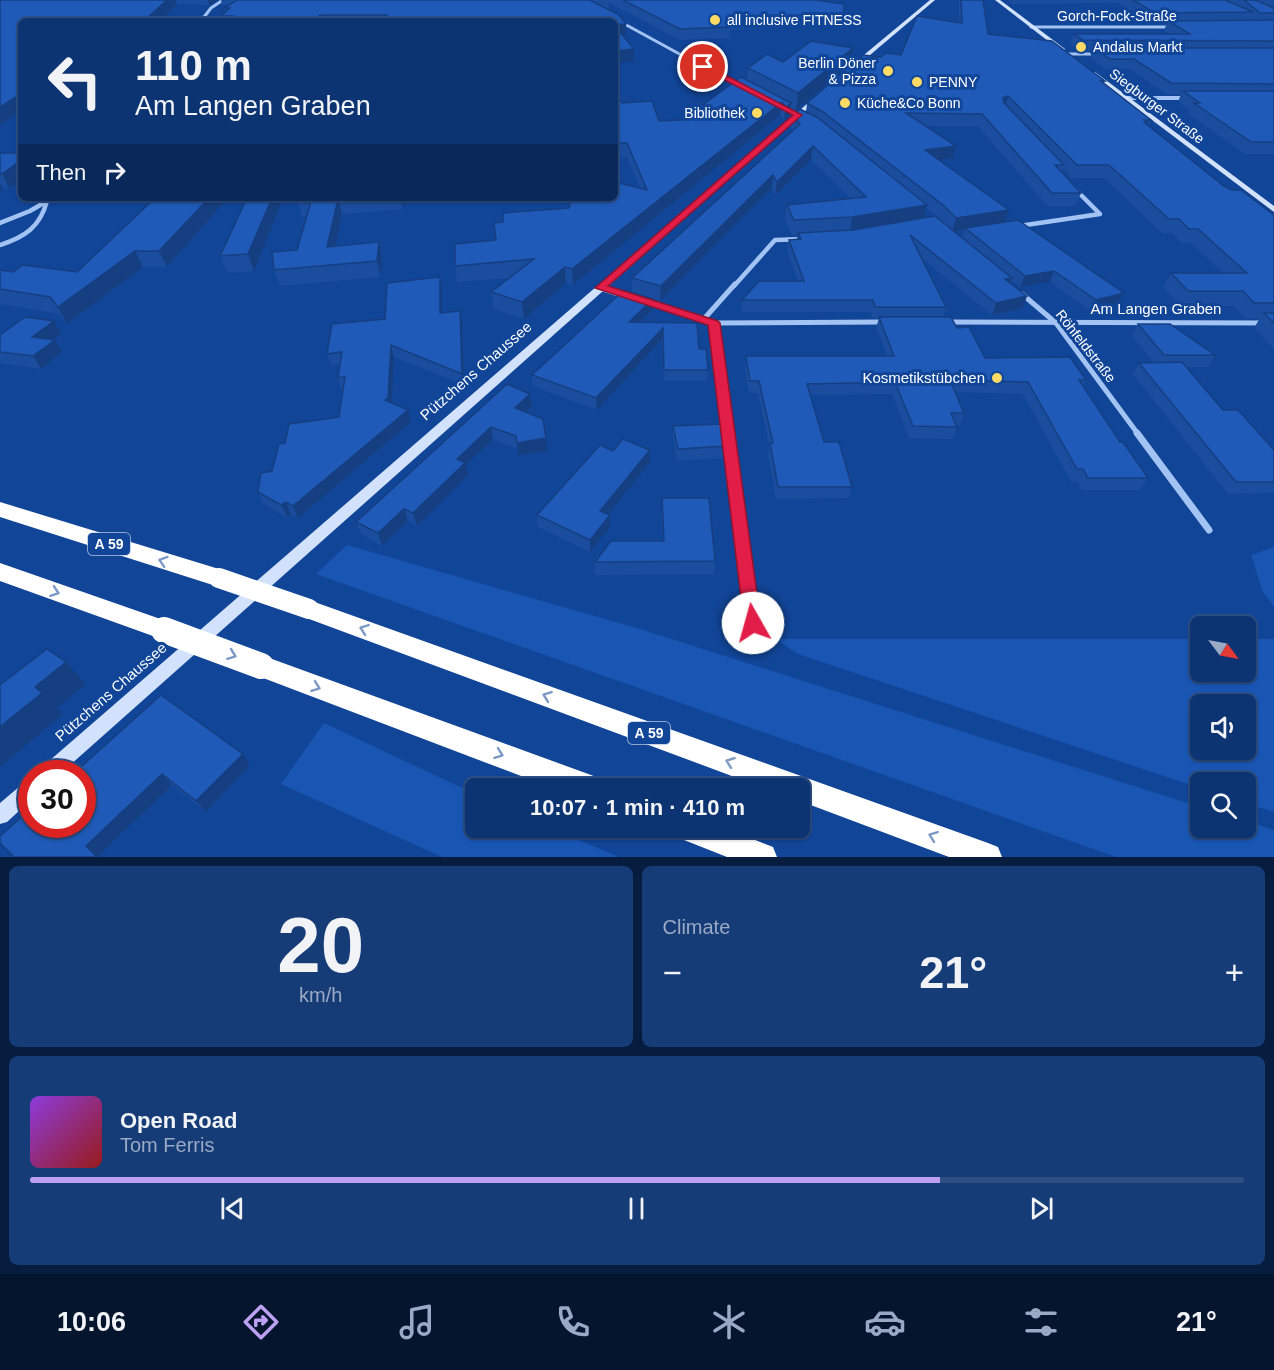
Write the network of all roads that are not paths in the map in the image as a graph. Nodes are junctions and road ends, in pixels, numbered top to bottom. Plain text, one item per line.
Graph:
1 (223, 0) edge
2 (933, 0) edge
3 (997, 0) edge
4 (203, 18) edge
5 (618, 21) edge
6 (1031, 27) junction
7 (1182, 27) edge
8 (1068, 54) junction
9 (1102, 54) edge
10 (846, 73) edge
11 (745, 89) edge
12 (822, 95) edge
13 (1126, 98) junction
14 (1194, 98) edge
15 (1076, 189) edge
16 (46, 201) edge
17 (48, 201) edge
18 (1274, 210) edge
19 (0, 223) edge
20 (1009, 228) edge
21 (811, 239) edge
22 (0, 245) edge
23 (1013, 286) edge
24 (600, 288) junction
25 (703, 320) junction
26 (890, 322) edge
27 (938, 322) edge
28 (1056, 322) junction
29 (714, 323) junction
30 (1274, 323) edge
31 (0, 509) edge
32 (1209, 530) dead end
33 (0, 572) edge
34 (753, 623) dead end
35 (63, 760) edge
36 (561, 778) edge
37 (18, 799) edge
38 (0, 815) edge
39 (715, 838) edge
40 (763, 857) edge
41 (988, 857) edge

1 - 4 street
2 - 10 street
3 - 6 street, Siegburger Straße
5 - 11 street
6 - 7 street, Gorch-Fock-Straße
6 - 8 street, Siegburger Straße
8 - 9 street
8 - 13 street, Siegburger Straße
12 - 24 street, Pützchens Chaussee
13 - 14 street
13 - 18 street, Siegburger Straße
15 - 20 street
16 - 19 street
17 - 22 street
21 - 25 street
23 - 28 street, Röhfeldstraße
24 - 25 street
24 - 35 street, Pützchens Chaussee
25 - 29 street
26 - 29 street
27 - 28 street, Am Langen Graben
28 - 30 street, Am Langen Graben
28 - 32 street, Röhfeldstraße
29 - 34 street
41 -> 31 highway, A 59, bridge
33 -> 36 highway, bridge
37 - 38 street
39 - 40 highway

